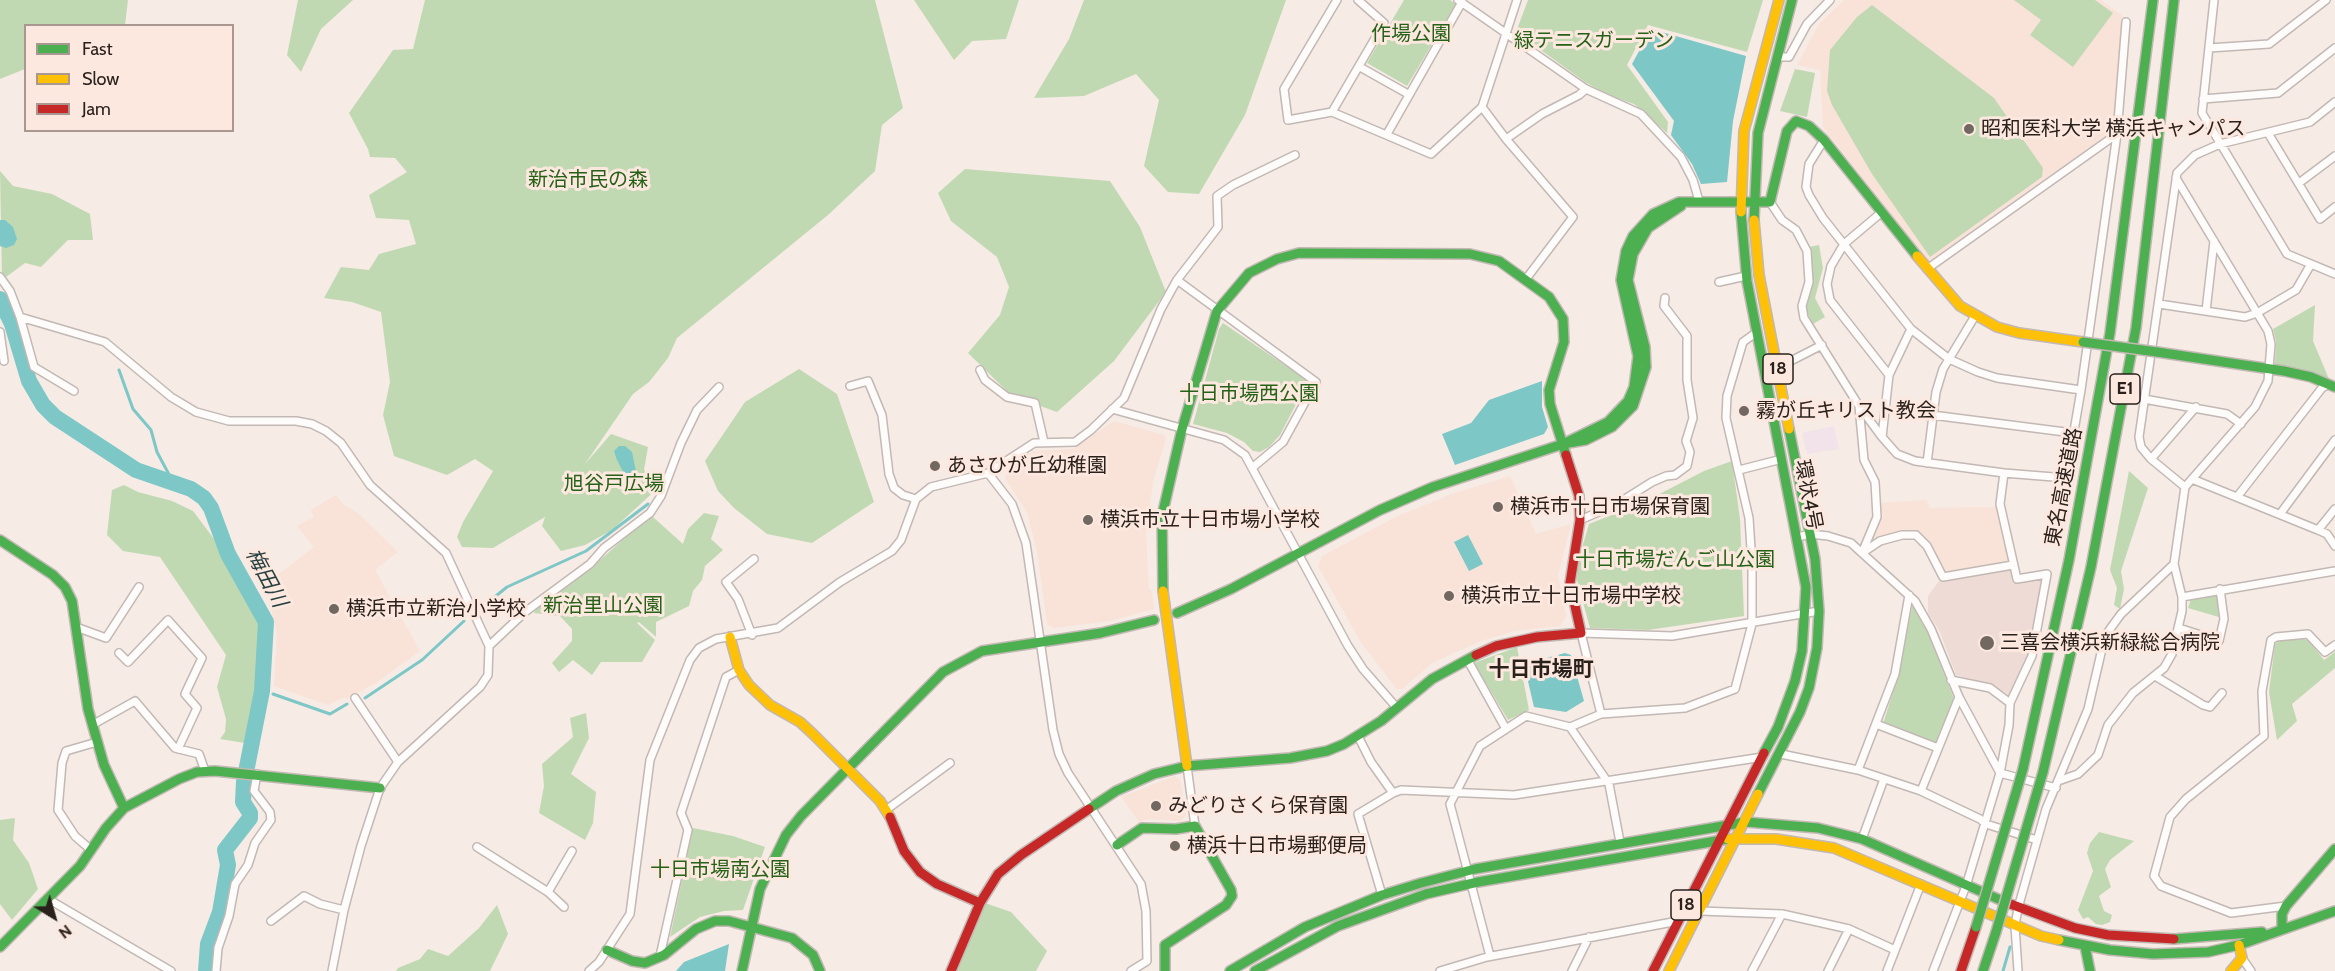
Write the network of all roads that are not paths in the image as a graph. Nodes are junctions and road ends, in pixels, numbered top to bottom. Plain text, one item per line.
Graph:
1 (1337, 0) edge
2 (1358, 0) edge
3 (1517, 0) edge
4 (1779, 0) edge
5 (1792, 0) edge
6 (1830, 0) edge
7 (2153, 0) edge
8 (2174, 0) edge
9 (2214, 0) edge
10 (2326, 0) edge
11 (1460, 1) edge
12 (2126, 22) dead end
13 (1507, 32) junction
14 (2210, 48) junction
15 (2335, 48) edge
16 (1777, 57) junction
17 (1360, 67) junction
18 (1586, 89) junction
19 (1408, 94) junction
20 (2203, 99) junction
21 (2335, 102) edge
22 (1482, 107) junction
23 (1332, 112) junction
24 (2268, 133) junction
25 (1387, 134) junction
26 (2117, 134) junction
27 (1506, 139) junction
28 (1824, 140) junction
29 (2220, 144) junction
30 (1295, 154) dead end
31 (2335, 156) edge
32 (2176, 178) junction
33 (2299, 183) junction
34 (1695, 201) junction
35 (1770, 202) junction
36 (1740, 203) junction
37 (1753, 204) junction
38 (2335, 207) edge
39 (1882, 212) junction
40 (2214, 241) junction
41 (1844, 244) junction
42 (2311, 264) junction
43 (1928, 269) junction
44 (2334, 272) edge
45 (1746, 276) junction
46 (0, 277) edge
47 (1526, 279) junction
48 (1177, 280) junction
49 (1719, 282) dead end
50 (1665, 298) dead end
51 (2159, 304) junction
52 (1217, 311) junction
53 (2206, 311) junction
54 (2257, 313) junction
55 (1975, 316) junction
56 (20, 317) junction
57 (1911, 329) junction
58 (0, 332) edge
59 (1757, 332) junction
60 (1822, 345) junction
61 (1950, 359) junction
62 (4, 361) dead end
63 (1777, 368) junction
64 (2270, 368) junction
65 (980, 370) dead end
66 (1889, 375) junction
67 (2333, 384) edge
68 (850, 386) dead end
69 (719, 387) dead end
70 (2081, 390) junction
71 (74, 391) dead end
72 (2144, 399) junction
73 (1859, 406) junction
74 (2196, 407) junction
75 (1112, 409) junction
76 (1932, 415) junction
77 (2241, 424) junction
78 (1182, 429) junction
79 (2073, 434) junction
80 (1882, 437) junction
81 (2335, 440) edge
82 (1044, 442) junction
83 (1563, 444) junction
84 (1782, 459) junction
85 (2151, 459) junction
86 (1927, 463) junction
87 (1252, 468) junction
88 (1739, 470) junction
89 (988, 473) junction
90 (2004, 473) junction
91 (2192, 479) junction
92 (2185, 487) junction
93 (2236, 497) junction
94 (916, 499) junction
95 (2335, 510) edge
96 (2280, 514) junction
97 (1580, 520) junction
98 (2318, 530) junction
99 (1810, 534) junction
100 (1798, 537) junction
101 (0, 540) edge
102 (2335, 546) edge
103 (1300, 553) junction
104 (1862, 553) junction
105 (754, 559) dead end
106 (2174, 564) junction
107 (2013, 565) junction
108 (2335, 571) edge
109 (139, 587) dead end
110 (2220, 589) junction
111 (1909, 595) junction
112 (2182, 597) junction
113 (1819, 611) junction
114 (1177, 613) dead end
115 (1805, 614) junction
116 (1154, 620) dead end
117 (1752, 624) junction
118 (76, 627) junction
119 (2179, 628) junction
120 (1581, 633) junction
121 (752, 635) junction
122 (730, 637) junction
123 (1040, 644) junction
124 (2335, 645) edge
125 (489, 646) junction
126 (120, 653) dead end
127 (1467, 659) junction
128 (739, 670) junction
129 (2155, 676) junction
130 (1951, 680) junction
131 (2222, 693) dead end
132 (1959, 697) junction
133 (354, 698) dead end
134 (2010, 703) junction
135 (1397, 708) junction
136 (1601, 714) junction
137 (1876, 724) junction
138 (92, 725) junction
139 (1570, 727) junction
140 (1506, 729) junction
141 (1358, 736) junction
142 (97, 742) junction
143 (1938, 748) junction
144 (178, 749) junction
145 (1781, 754) junction
146 (1763, 757) junction
147 (398, 762) junction
148 (950, 763) dead end
149 (1187, 766) junction
150 (847, 768) junction
151 (1858, 770) junction
152 (205, 771) junction
153 (2000, 773) junction
154 (255, 774) junction
155 (1884, 779) junction
156 (1607, 782) junction
157 (2057, 785) junction
158 (380, 788) junction
159 (1921, 791) junction
160 (1394, 793) junction
161 (1456, 793) junction
162 (124, 808) junction
163 (1091, 808) junction
164 (886, 810) junction
165 (1746, 822) junction
166 (1728, 823) junction
167 (1986, 824) junction
168 (1195, 826) junction
169 (1738, 837) junction
170 (1720, 839) junction
171 (1862, 839) junction
172 (2037, 840) junction
173 (1620, 842) junction
174 (1117, 846) junction
175 (477, 847) dead end
176 (2335, 849) edge
177 (91, 850) junction
178 (572, 851) dead end
179 (1466, 871) junction
180 (1470, 884) junction
181 (1921, 884) junction
182 (1966, 886) junction
183 (548, 892) junction
184 (1382, 895) junction
185 (48, 899) junction
186 (1960, 902) junction
187 (980, 903) junction
188 (2286, 906) junction
189 (564, 907) dead end
190 (2018, 908) junction
191 (344, 910) junction
192 (1700, 911) junction
193 (2335, 911) edge
194 (1782, 914) junction
195 (271, 921) dead end
196 (1678, 921) junction
197 (751, 927) junction
198 (2015, 927) junction
199 (1849, 929) junction
200 (2282, 929) junction
201 (1589, 937) junction
202 (2239, 945) junction
203 (2085, 946) junction
204 (0, 947) edge
205 (607, 950) junction
206 (1895, 950) junction
207 (660, 956) junction
208 (1490, 956) junction
209 (2242, 958) junction
210 (1262, 969) edge
211 (171, 971) edge
212 (216, 971) edge
213 (332, 971) edge
214 (589, 971) edge
215 (742, 971) edge
216 (820, 971) edge
217 (951, 971) edge
218 (1131, 971) edge
219 (1165, 971) edge
220 (1230, 971) edge
221 (1440, 971) edge
222 (1572, 971) edge
223 (1653, 971) edge
224 (1669, 971) edge
225 (1752, 971) edge
226 (1828, 971) edge
227 (1887, 971) edge
228 (1933, 971) edge
229 (1961, 971) edge
230 (1983, 971) edge
231 (2018, 971) edge
232 (2090, 971) edge
233 (2231, 971) edge
234 (2250, 971) edge

1 - 23 street
2 - 17 street
3 - 13 street
4 - 36 main road, 環状4号 / 18
5 - 16 main road, 環状4号 / 18
6 - 16 street
7 - 229 main road, 東名高速道路 / E1, bridge
8 - 230 main road, E1, bridge
9 - 14 street
10 - 14 street
11 - 13 street
11 - 19 street
12 - 26 street
13 - 18 street
13 - 22 street
14 - 20 street
15 - 20 street
16 - 37 main road, 環状4号 / 18
17 - 19 street
17 - 23 street
18 - 27 street
18 - 34 street
19 - 25 street
20 - 29 street
21 - 24 street
22 - 25 street
22 - 27 street
23 - 25 street
24 - 29 street
24 - 33 street
26 - 43 street
26 - 70 street
27 - 47 street
28 - 35 main road
28 - 39 main road
28 - 41 street
29 - 32 street
29 - 42 street
30 - 48 street
31 - 33 street
32 - 40 street
32 - 51 street
33 - 38 street
34 - 36 main road
34 - 83 main road
35 - 37 main road
35 - 60 street
36 - 37 main road
36 - 45 main road, 環状4号 / 18
37 - 63 main road, 環状4号 / 18
39 - 41 street
39 - 43 main road
40 - 53 street
40 - 54 street
41 - 57 street
41 - 66 street
42 - 44 street
42 - 54 street
43 - 55 main road
45 - 49 street
45 - 59 main road, 環状4号 / 18
46 - 56 street
47 - 52 main road
47 - 83 main road
48 - 52 street
48 - 75 street
50 - 97 street
51 - 53 street
51 - 72 street
52 - 78 main road
52 - 87 street
53 - 54 street
54 - 64 street
55 - 61 street
55 - 64 main road, bridge
56 - 71 street
56 - 125 street
57 - 61 street
57 - 66 street
58 - 62 street
59 - 84 main road, 環状4号 / 18
59 - 88 street
60 - 63 street
60 - 73 street
61 - 70 street
61 - 76 street
63 - 99 main road, 環状4号 / 18
64 - 67 main road
64 - 77 street
65 - 82 street
66 - 80 street
67 - 93 street
68 - 94 street
69 - 125 street
70 - 79 street
72 - 74 street
72 - 85 street
73 - 80 street
73 - 104 street
74 - 77 street
74 - 85 street
75 - 78 street
75 - 82 street
76 - 79 street
76 - 86 street
77 - 91 street
78 - 87 street
78 - 149 main road
79 - 90 street
80 - 86 street
81 - 96 street
82 - 89 street
83 - 97 main road
83 - 103 main road
84 - 88 street
84 - 100 main road, 環状4号 / 18
85 - 92 street
86 - 90 street
87 - 103 street
88 - 117 street
89 - 94 street
89 - 123 street
90 - 107 street
91 - 92 street
91 - 93 street
92 - 106 street
93 - 96 street
94 - 121 street
95 - 98 street
96 - 98 street
97 - 120 main road
98 - 102 street
99 - 100 street
99 - 104 street
99 - 113 main road, 環状4号 / 18
100 - 115 main road, 環状4号 / 18
101 - 118 main road
103 - 114 main road
103 - 135 street
104 - 107 street
104 - 111 street
105 - 121 street
106 - 112 street
106 - 157 street
107 - 134 street
108 - 110 street
109 - 118 street
110 - 112 street
110 - 119 street
111 - 130 street
111 - 137 street
112 - 119 street
113 - 115 street
113 - 145 main road, 環状4号 / 18
115 - 117 street
115 - 146 main road, 環状4号 / 18
116 - 123 main road
117 - 120 street
117 - 136 street
118 - 138 main road
119 - 129 street
120 - 127 main road
120 - 136 street
121 - 122 street
122 - 128 main road
122 - 205 street
123 - 150 main road
123 - 163 street
124 - 188 street
125 - 147 street
126 - 144 street
127 - 135 main road
127 - 140 street
128 - 150 main road
128 - 207 street
129 - 131 street
129 - 157 street
130 - 132 street
130 - 134 street
132 - 143 street
132 - 153 street
133 - 147 street
134 - 153 street
135 - 141 main road
136 - 139 street
137 - 143 street
137 - 151 street
138 - 142 main road
138 - 144 street
139 - 140 street
139 - 156 street
140 - 161 street
141 - 149 main road
141 - 160 street
142 - 162 main road
142 - 177 street
143 - 159 street
144 - 152 street
145 - 151 street
145 - 165 main road, 環状4号 / 18
146 - 156 street
146 - 166 main road, 環状4号 / 18
147 - 158 street
148 - 164 street
149 - 163 main road
149 - 168 street
150 - 164 main road
150 - 197 main road
151 - 155 street
152 - 154 main road
152 - 162 main road
153 - 157 street
153 - 167 street
154 - 158 main road
154 - 212 street
155 - 159 street
155 - 171 street
156 - 161 street
156 - 173 street
157 - 172 street
158 - 191 street
159 - 167 street
160 - 161 street
160 - 184 street
161 - 179 street
162 - 177 main road
163 - 174 street
163 - 187 main road
164 - 187 main road
165 - 166 main road
165 - 169 main road, 環状4号 / 18
165 - 171 main road
166 - 170 main road, 環状4号 / 18
166 - 173 main road
167 - 172 street
167 - 182 street
168 - 174 main road
168 - 219 main road
169 - 170 main road
169 - 181 main road
169 - 192 main road, 環状4号 / 18
170 - 180 main road
170 - 196 main road, 環状4号 / 18
171 - 182 main road
172 - 190 street
173 - 179 main road
174 - 218 street
175 - 183 street
176 - 188 main road
177 - 185 main road
178 - 183 street
179 - 180 street
179 - 184 main road
180 - 208 street
180 - 210 main road
181 - 186 main road
181 - 206 street
182 - 186 street
182 - 190 main road
183 - 189 street
184 - 220 main road
185 - 204 main road
185 - 211 street
186 - 198 main road
186 - 228 street
187 - 217 main road
188 - 200 main road
190 - 198 street
190 - 200 main road
191 - 195 street
191 - 213 street
192 - 194 street
192 - 224 main road, 環状4号 / 18
193 - 200 main road
194 - 199 street
194 - 225 street
196 - 201 street
196 - 223 main road, 環状4号 / 18
197 - 207 main road
197 - 215 main road
197 - 216 main road
198 - 203 main road
198 - 231 street
199 - 206 street
199 - 226 street
200 - 202 main road
201 - 208 street
201 - 222 street
202 - 203 main road
202 - 209 main road
203 - 232 main road
205 - 207 main road
205 - 214 street
206 - 227 street
208 - 221 street
209 - 233 main road
209 - 234 street

